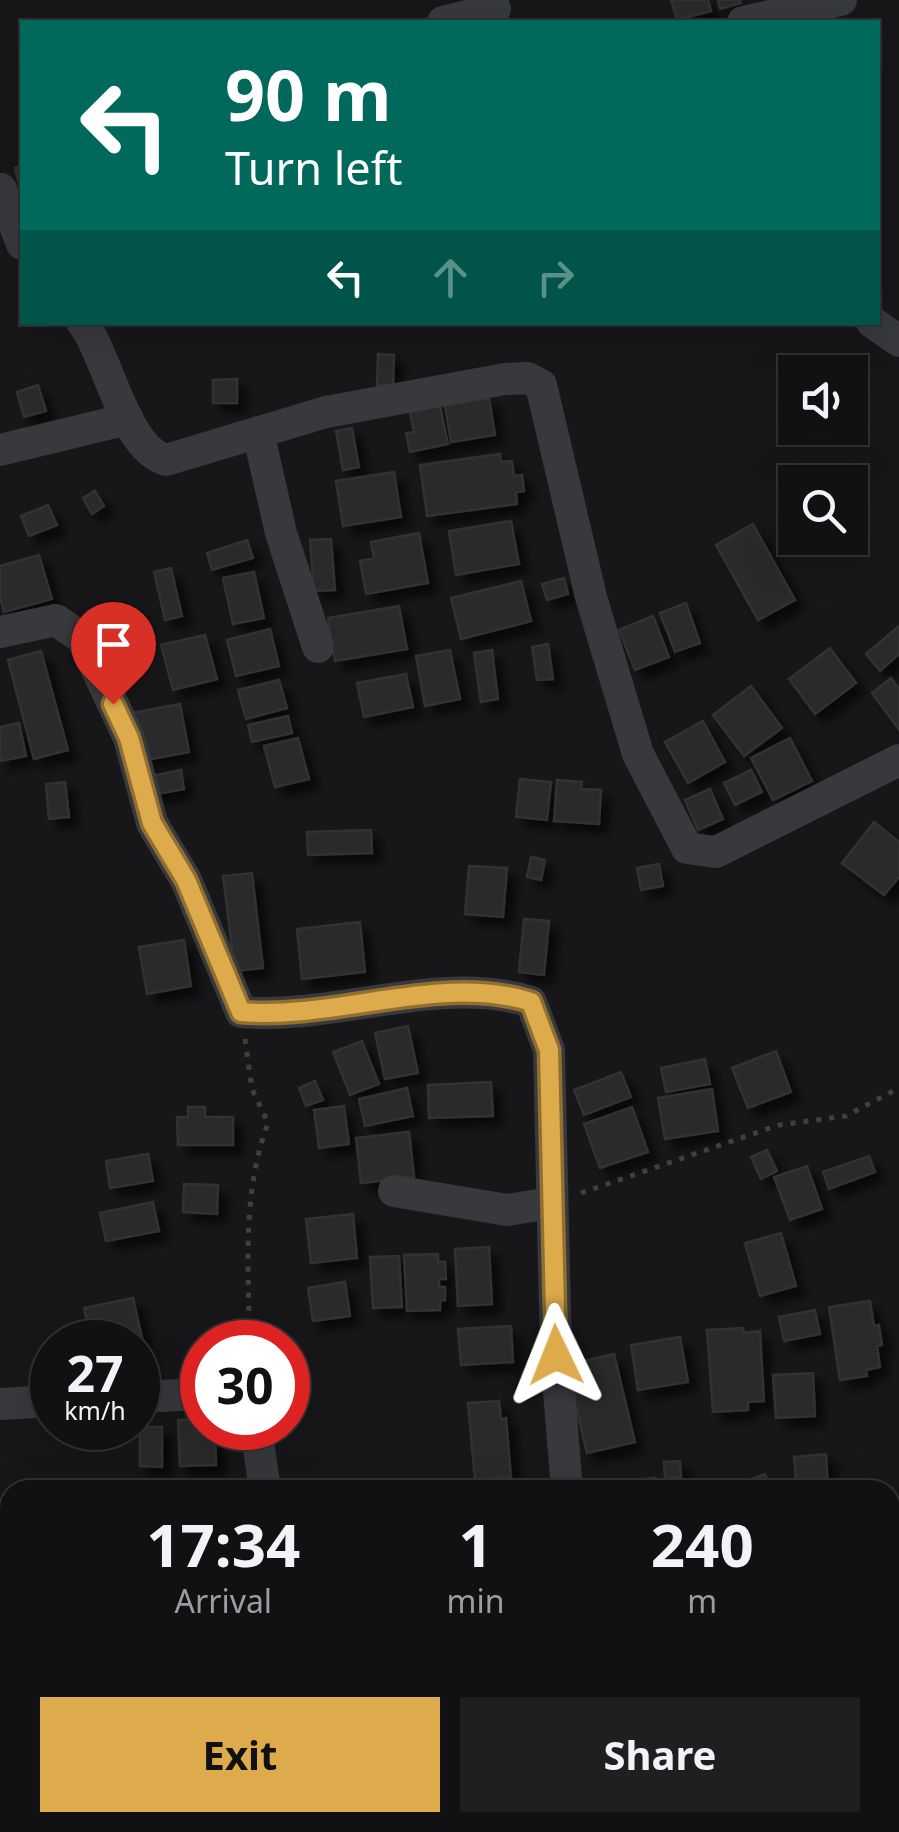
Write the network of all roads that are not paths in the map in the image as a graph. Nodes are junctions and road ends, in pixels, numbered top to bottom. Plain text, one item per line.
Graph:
1 (841, 0) edge
2 (499, 10) edge
3 (453, 20) edge
4 (753, 20) edge
5 (1, 188) edge
6 (20, 239) edge
7 (84, 325) edge
8 (876, 325) edge
9 (899, 341) edge
10 (128, 419) junction
11 (258, 432) junction
12 (0, 450) edge
13 (0, 632) edge
14 (318, 647) dead end
15 (899, 760) edge
16 (394, 1191) dead end
17 (551, 1203) junction
18 (30, 1402) edge
19 (0, 1404) edge
20 (259, 1450) edge
21 (264, 1480) edge
22 (565, 1480) edge

1 - 4 street
2 - 3 street
5 - 6 street
7 - 10 street
8 - 9 street
10 - 11 street
10 - 12 street
11 - 14 street
11 - 15 street
13 - 17 street
16 - 17 street
17 - 22 street
18 - 19 street
20 - 21 street

